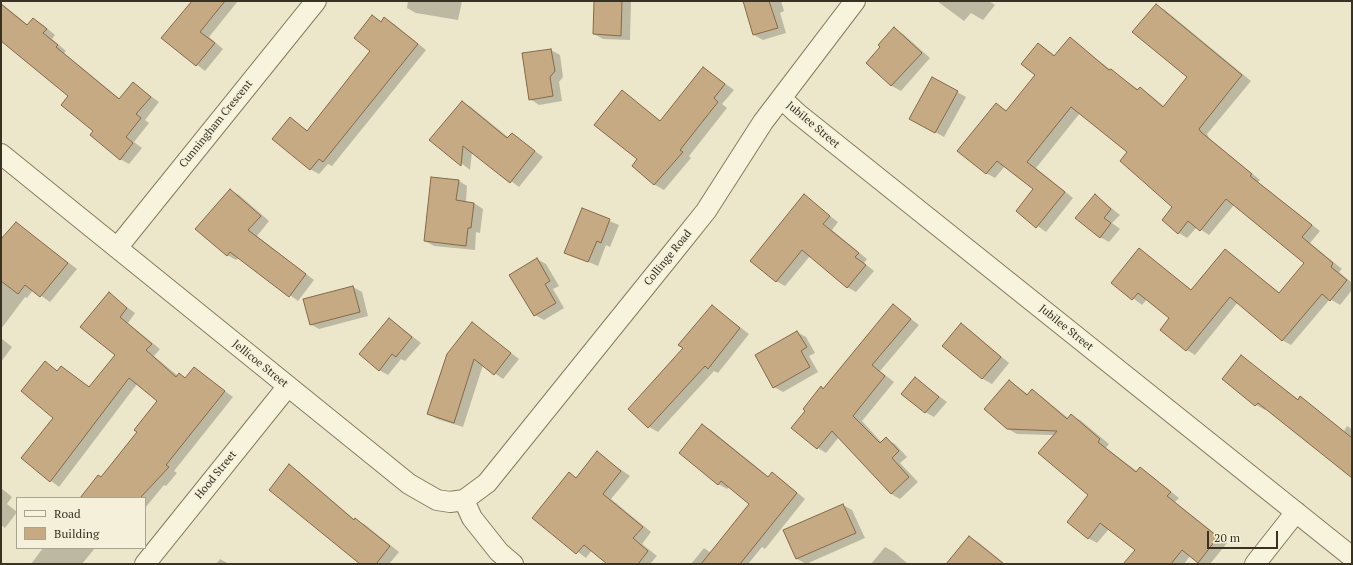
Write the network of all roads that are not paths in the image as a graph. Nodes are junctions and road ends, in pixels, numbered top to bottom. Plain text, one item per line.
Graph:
1 (316, 1) edge
2 (856, 1) edge
3 (781, 98) junction
4 (1, 154) edge
5 (117, 248) junction
6 (288, 386) junction
7 (464, 500) junction
8 (1296, 512) junction
9 (1352, 557) edge
10 (145, 564) edge
11 (513, 564) edge
12 (1255, 564) edge

1 - 5 street, Cunningham Crescent
2 - 3 street, Collinge Road
3 - 7 street, Collinge Road
3 - 8 street, Jubilee Street
4 - 5 street, Jellicoe Street
5 - 6 street, Jellicoe Street
6 - 7 street, Jellicoe Street
6 - 10 street, Hood Street
7 - 11 street
8 - 9 street, Jubilee Street
8 - 12 street

